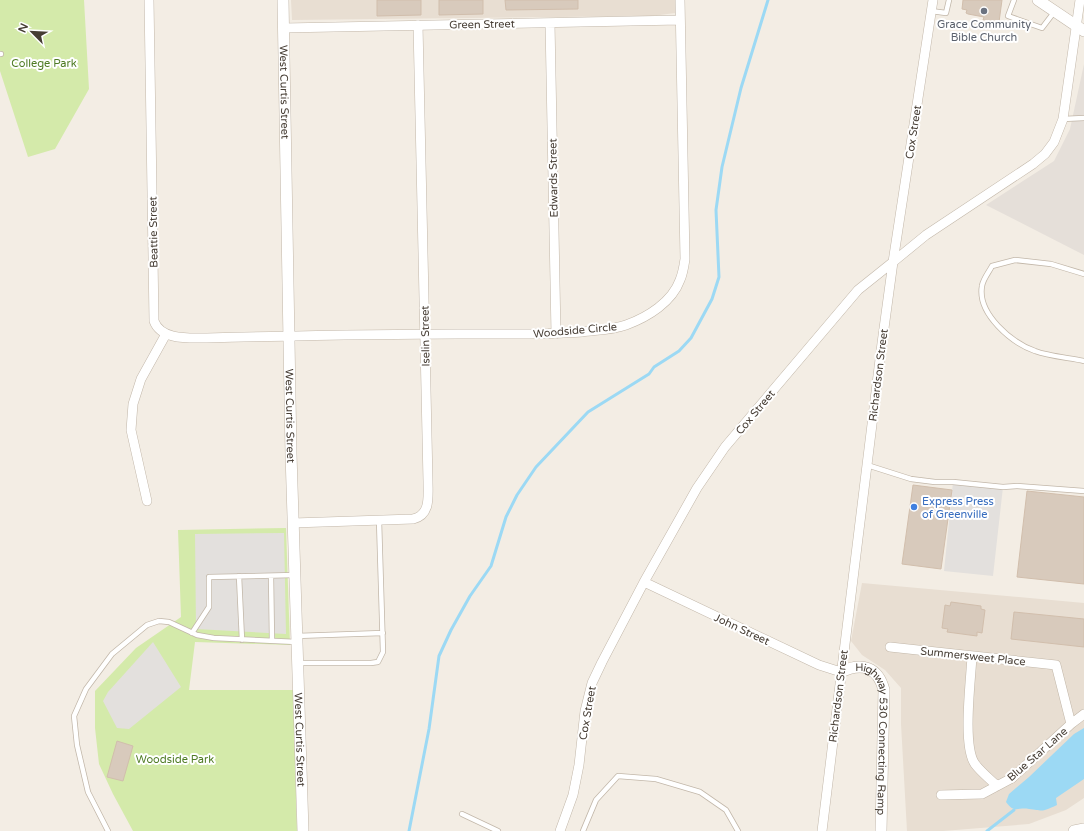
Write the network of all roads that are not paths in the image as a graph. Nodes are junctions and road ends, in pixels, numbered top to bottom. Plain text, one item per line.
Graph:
1 (149, 0) edge
2 (283, 0) edge
3 (680, 0) edge
4 (933, 0) edge
5 (949, 0) edge
6 (1014, 0) edge
7 (1038, 0) edge
8 (1080, 0) edge
9 (931, 11) junction
10 (1054, 11) junction
11 (680, 20) junction
12 (550, 23) junction
13 (418, 25) junction
14 (284, 28) junction
15 (1080, 28) edge
16 (1084, 118) edge
17 (1063, 119) junction
18 (893, 262) junction
19 (1084, 274) edge
20 (166, 334) junction
21 (424, 334) junction
22 (556, 334) junction
23 (290, 336) junction
24 (1084, 361) edge
25 (867, 465) junction
26 (1084, 491) edge
27 (147, 501) dead end
28 (379, 520) junction
29 (293, 523) junction
30 (295, 575) junction
31 (239, 576) junction
32 (271, 576) junction
33 (644, 582) junction
34 (382, 633) junction
35 (192, 634) junction
36 (297, 639) junction
37 (242, 640) junction
38 (272, 641) junction
39 (890, 647) dead end
40 (972, 656) junction
41 (297, 663) junction
42 (841, 672) junction
43 (1084, 714) edge
44 (1071, 724) junction
45 (997, 786) junction
46 (941, 795) dead end
47 (462, 814) dead end
48 (1084, 829) edge
49 (108, 831) edge
50 (303, 831) edge
51 (498, 831) edge
52 (560, 831) edge
53 (583, 831) edge
54 (738, 831) edge
55 (822, 831) edge
56 (881, 831) edge
57 (1074, 831) edge

1 - 20 street, Beattie Street
2 - 14 street, West Curtis Street
3 - 11 street, Woodside Circle
4 - 9 street, Cox Street
5 - 9 lane
6 - 10 lane
7 - 10 street
8 - 15 street
9 - 18 street, Cox Street
10 - 15 street
11 - 12 street, Green Street
11 - 22 street, Woodside Circle
12 - 13 street, Green Street
12 - 22 street, Edwards Street
13 - 14 street, Green Street
13 - 21 street, Iselin Street
14 - 23 street, West Curtis Street
15 - 17 street
16 - 17 lane
17 - 18 street
18 - 25 street, Richardson Street
18 - 33 street, Cox Street
19 - 24 lane
20 - 23 street
20 - 27 street
21 - 22 street, Woodside Circle
21 - 23 street, Woodside Circle
21 - 28 street, Iselin Street
23 - 29 street, West Curtis Street
25 - 26 lane
25 - 42 street, Richardson Street
28 - 29 street, Iselin Street
28 - 34 lane
29 - 30 street, West Curtis Street
30 - 32 lane
30 - 36 street, West Curtis Street
31 - 32 lane
31 - 35 lane
31 - 37 lane
32 - 38 lane
33 - 42 street, John Street
33 - 52 street, Cox Street
34 - 36 lane
34 - 41 lane
35 - 37 lane
35 - 49 lane
36 - 38 lane
36 - 41 street, West Curtis Street
37 - 38 lane
39 - 40 street, Summersweet Place
40 - 44 street, Summersweet Place
40 - 45 street
41 - 50 street, West Curtis Street
42 - 55 street, Richardson Street
42 - 56 street, Highway 530 Connecting Ramp
43 - 44 street, Blue Star Lane
44 - 45 street, Blue Star Lane
45 - 46 street, Blue Star Lane
47 - 51 lane
48 - 57 street
53 - 54 lane

